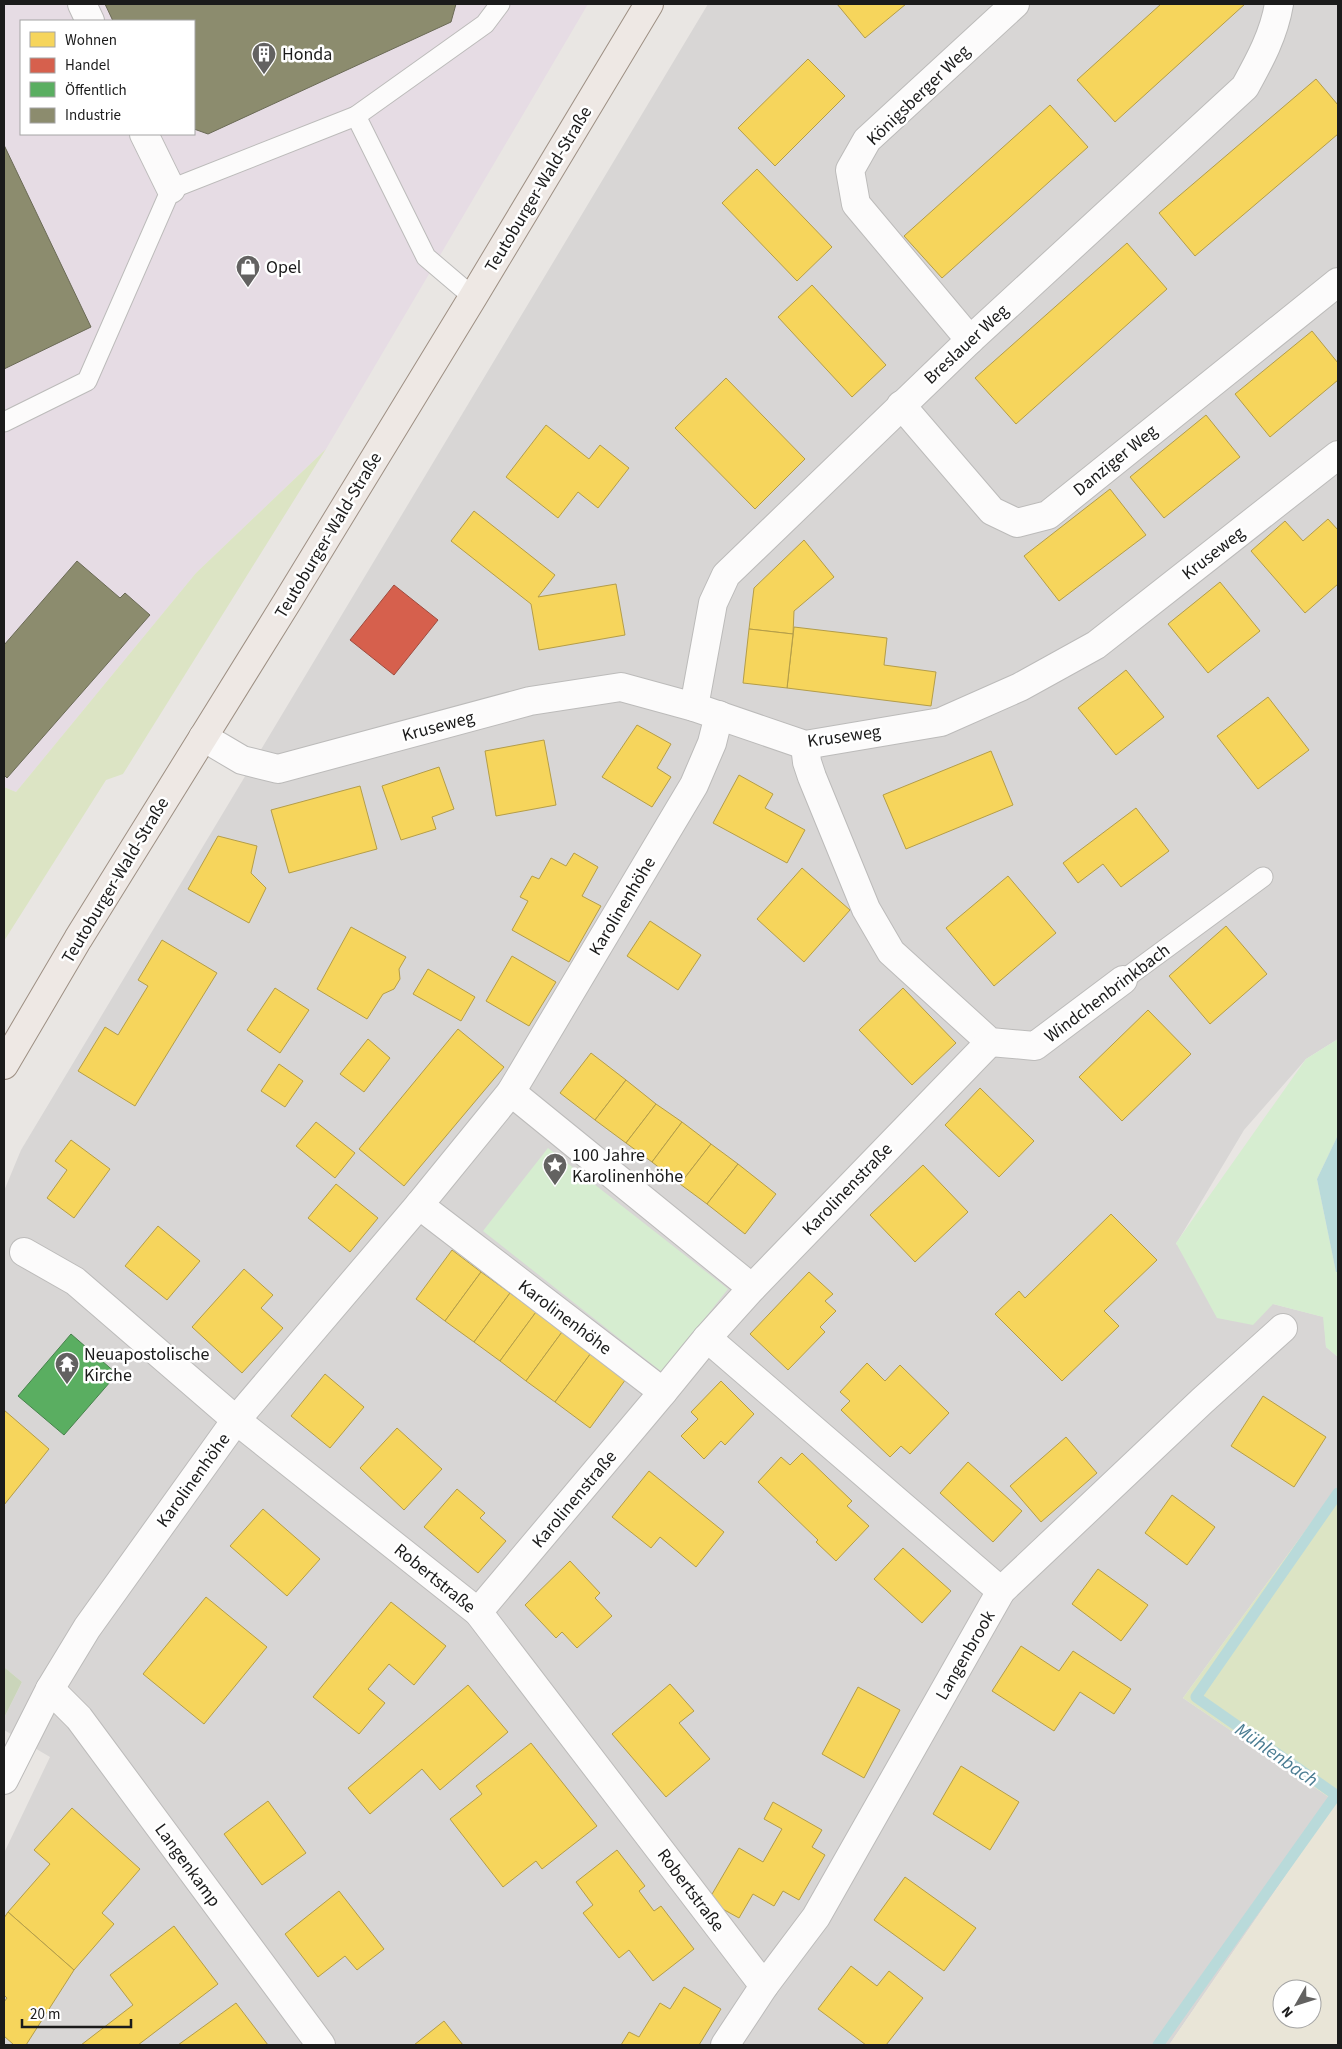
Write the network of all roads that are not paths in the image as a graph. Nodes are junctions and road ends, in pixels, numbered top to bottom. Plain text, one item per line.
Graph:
1 (82, 4) edge
2 (500, 4) edge
3 (649, 4) edge
4 (1015, 4) edge
5 (1279, 4) edge
6 (90, 20) edge
7 (356, 116) junction
8 (144, 135) edge
9 (171, 189) junction
10 (1338, 282) edge
11 (473, 297) junction
12 (970, 340) junction
13 (901, 405) junction
14 (4, 422) edge
15 (1335, 463) edge
16 (707, 711) junction
17 (203, 737) junction
18 (806, 744) junction
19 (1262, 877) dead end
20 (1123, 980) joint
21 (990, 1042) junction
22 (5, 1061) edge
23 (511, 1092) junction
24 (419, 1205) junction
25 (24, 1252) dead end
26 (752, 1288) junction
27 (1283, 1328) dead end
28 (707, 1338) junction
29 (663, 1392) junction
30 (236, 1420) junction
31 (1001, 1591) junction
32 (478, 1612) junction
33 (50, 1689) junction
34 (4, 1780) edge
35 (764, 1986) junction
36 (321, 2045) edge
37 (725, 2045) edge

1 - 6 street
2 - 7 lane
3 - 11 main road, Teutoburger-Wald-Straße
4 - 12 street, Königsberger Weg
5 - 12 street, Breslauer Weg
7 - 9 lane
7 - 11 lane
8 - 9 street
9 - 14 lane
10 - 13 street, Danziger Weg
11 - 17 main road, Teutoburger-Wald-Straße
12 - 13 street, Breslauer Weg
13 - 16 street, Breslauer Weg
15 - 18 street, Kruseweg
16 - 17 street, Kruseweg
16 - 18 street, Kruseweg
16 - 23 street, Karolinenhöhe
17 - 22 main road, Teutoburger-Wald-Straße
18 - 21 street
19 - 20 lane, Windchenbrinkbach
20 - 21 street, Windchenbrinkbach
21 - 26 street, Karolinenstraße
23 - 24 street, Karolinenhöhe
23 - 26 street
24 - 29 street, Karolinenhöhe
24 - 30 street, Karolinenhöhe
25 - 30 street, Robertstraße
26 - 28 street, Karolinenstraße
27 - 31 street, Langenbrook
28 - 29 street, Karolinenstraße
28 - 31 street
29 - 32 street, Karolinenstraße
30 - 32 street, Robertstraße
30 - 33 street, Karolinenhöhe
31 - 35 street, Langenbrook
32 - 35 street, Robertstraße
33 - 34 street, Karolinenhöhe
33 - 36 street, Langenkamp
35 - 37 street, Langenbrook

